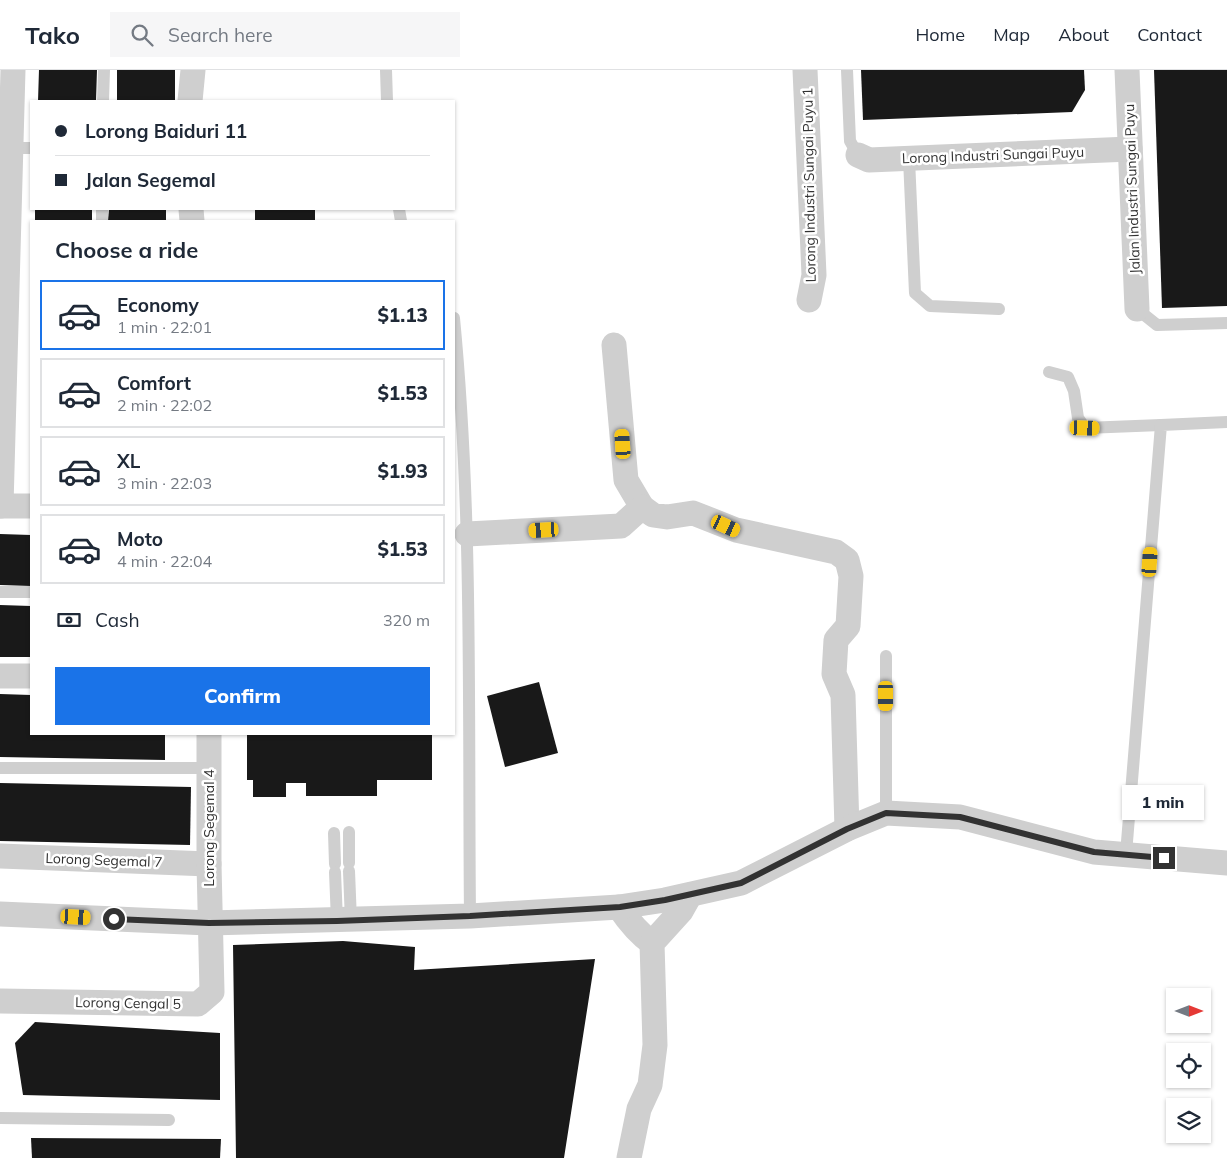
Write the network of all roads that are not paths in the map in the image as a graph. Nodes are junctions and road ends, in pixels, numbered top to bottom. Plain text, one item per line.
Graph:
1 (13, 70) edge
2 (104, 70) edge
3 (193, 70) edge
4 (386, 70) edge
5 (805, 70) edge
6 (847, 70) edge
7 (1127, 70) edge
8 (103, 100) edge
9 (190, 100) edge
10 (387, 100) edge
11 (21, 148) edge
12 (1130, 149) junction
13 (858, 155) joint
14 (909, 159) junction
15 (5, 210) edge
16 (809, 300) dead end
17 (999, 308) dead end
18 (1137, 309) joint
19 (1227, 324) edge
20 (455, 328) edge
21 (614, 344) dead end
22 (1050, 372) dead end
23 (1227, 422) edge
24 (1161, 425) junction
25 (1, 506) edge
26 (30, 506) edge
27 (642, 507) junction
28 (467, 534) junction
29 (0, 592) edge
30 (30, 592) edge
31 (886, 656) dead end
32 (0, 676) edge
33 (30, 676) edge
34 (209, 735) edge
35 (0, 768) edge
36 (209, 768) junction
37 (886, 813) junction
38 (847, 829) junction
39 (349, 832) dead end
40 (334, 833) dead end
41 (1126, 854) junction
42 (0, 856) edge
43 (1227, 862) edge
44 (209, 864) junction
45 (690, 895) junction
46 (620, 907) junction
47 (0, 914) edge
48 (470, 916) junction
49 (344, 921) junction
50 (209, 923) junction
51 (652, 944) junction
52 (0, 1001) edge
53 (0, 1118) edge
54 (169, 1120) dead end
55 (629, 1158) edge

1 - 11 street
2 - 8 lane
3 - 9 street
4 - 10 lane
5 - 16 street, Lorong Industri Sungai Puyu 1
6 - 13 lane
7 - 12 street, Jalan Industri Sungai Puyu
11 - 15 street
12 - 14 street, Lorong Industri Sungai Puyu
12 - 18 street, Jalan Industri Sungai Puyu
13 - 14 street, Lorong Industri Sungai Puyu
14 - 17 lane
15 - 25 street
18 - 19 lane
20 - 28 lane
21 - 27 street
22 - 24 lane
23 - 24 lane
24 - 41 lane
25 - 26 street
27 - 28 street
27 - 38 street
28 - 48 lane
29 - 30 lane
31 - 37 lane
32 - 33 street
34 - 36 street, Lorong Segemal 4
35 - 36 lane
36 - 44 street, Lorong Segemal 4
37 - 38 street
37 - 41 street
38 - 45 street
39 - 49 lane
40 - 49 lane
41 - 43 street
42 - 44 street, Lorong Segemal 7
44 - 50 street, Lorong Segemal 4
45 - 46 street
45 - 51 street
46 - 48 street
46 - 51 street
47 - 50 street
48 - 49 street
49 - 50 street
50 - 52 street, Lorong Cengal 5
51 - 55 street
53 - 54 lane

